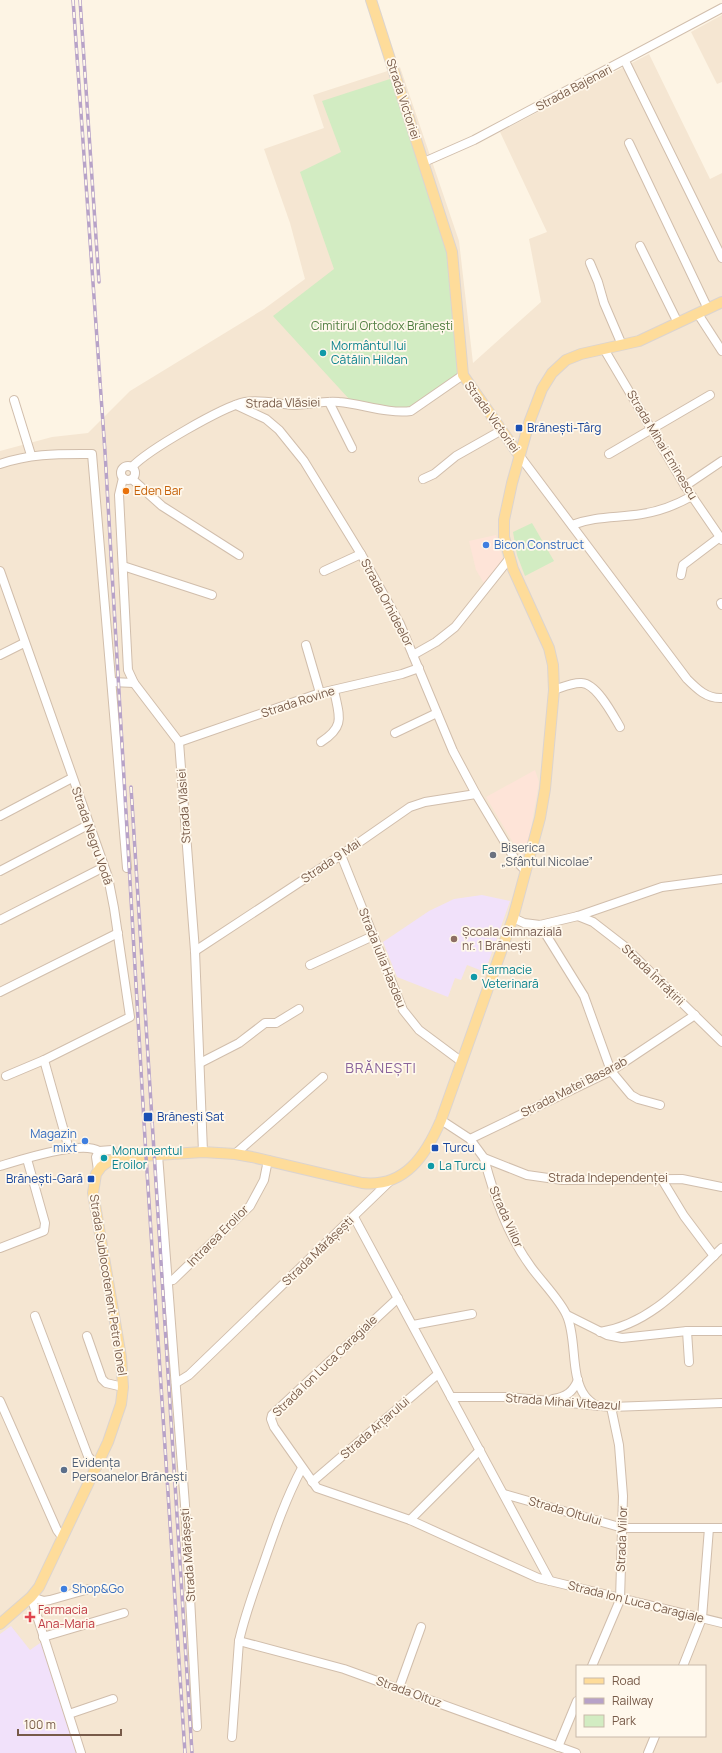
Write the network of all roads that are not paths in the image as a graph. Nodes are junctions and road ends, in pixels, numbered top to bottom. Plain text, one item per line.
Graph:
1 (371, 0) edge
2 (722, 8) edge
3 (625, 61) junction
4 (629, 143) dead end
5 (424, 162) junction
6 (640, 246) dead end
7 (722, 258) edge
8 (590, 263) dead end
9 (722, 302) edge
10 (708, 309) junction
11 (698, 314) junction
12 (678, 323) junction
13 (622, 345) junction
14 (604, 349) junction
15 (722, 352) edge
16 (463, 375) junction
17 (710, 395) dead end
18 (14, 400) dead end
19 (329, 402) junction
20 (236, 404) junction
21 (651, 428) junction
22 (502, 430) junction
23 (352, 448) dead end
24 (609, 454) dead end
25 (32, 455) junction
26 (519, 455) junction
27 (722, 461) edge
28 (0, 464) edge
29 (132, 467) junction
30 (127, 478) junction
31 (423, 479) dead end
32 (685, 486) junction
33 (692, 496) junction
34 (572, 525) junction
35 (720, 534) edge
36 (360, 554) junction
37 (239, 555) dead end
38 (509, 559) junction
39 (122, 566) junction
40 (0, 571) edge
41 (324, 571) dead end
42 (681, 575) dead end
43 (3, 588) edge
44 (212, 595) dead end
45 (24, 643) junction
46 (306, 645) dead end
47 (0, 655) edge
48 (414, 655) junction
49 (419, 668) junction
50 (112, 682) junction
51 (134, 683) junction
52 (334, 690) junction
53 (554, 690) junction
54 (320, 693) junction
55 (722, 698) edge
56 (437, 713) junction
57 (620, 727) dead end
58 (395, 733) dead end
59 (179, 742) junction
60 (321, 742) dead end
61 (72, 778) junction
62 (476, 794) junction
63 (0, 816) edge
64 (88, 825) junction
65 (341, 855) junction
66 (104, 867) junction
67 (127, 868) dead end
68 (0, 870) edge
69 (526, 871) junction
70 (722, 878) edge
71 (578, 916) junction
72 (513, 918) junction
73 (0, 920) edge
74 (540, 925) junction
75 (118, 933) junction
76 (373, 936) junction
77 (195, 951) junction
78 (310, 965) dead end
79 (0, 992) edge
80 (299, 1009) dead end
81 (695, 1015) junction
82 (722, 1042) edge
83 (44, 1060) junction
84 (200, 1062) junction
85 (462, 1062) junction
86 (611, 1070) junction
87 (6, 1076) dead end
88 (323, 1077) dead end
89 (660, 1106) dead end
90 (441, 1120) junction
91 (470, 1139) junction
92 (68, 1149) junction
93 (99, 1151) junction
94 (203, 1152) junction
95 (235, 1154) junction
96 (158, 1155) junction
97 (27, 1158) junction
98 (120, 1158) junction
99 (484, 1158) junction
100 (268, 1160) junction
101 (0, 1166) edge
102 (98, 1170) junction
103 (661, 1178) junction
104 (389, 1182) junction
105 (722, 1187) edge
106 (354, 1217) junction
107 (0, 1248) edge
108 (722, 1248) edge
109 (714, 1256) junction
110 (167, 1281) junction
111 (398, 1298) junction
112 (472, 1314) dead end
113 (567, 1315) junction
114 (35, 1316) dead end
115 (413, 1326) junction
116 (687, 1331) junction
117 (722, 1331) edge
118 (600, 1332) junction
119 (87, 1336) dead end
120 (689, 1362) dead end
121 (438, 1374) junction
122 (578, 1380) junction
123 (176, 1384) junction
124 (123, 1387) junction
125 (452, 1397) junction
126 (548, 1401) junction
127 (722, 1402) edge
128 (596, 1406) junction
129 (1, 1407) edge
130 (611, 1407) junction
131 (480, 1450) junction
132 (97, 1467) junction
133 (302, 1468) junction
134 (312, 1482) junction
135 (504, 1494) junction
136 (410, 1520) junction
137 (623, 1528) junction
138 (709, 1528) junction
139 (722, 1528) edge
140 (63, 1538) junction
141 (550, 1581) junction
142 (89, 1589) dead end
143 (31, 1598) junction
144 (620, 1600) junction
145 (124, 1613) dead end
146 (702, 1618) junction
147 (722, 1623) edge
148 (0, 1624) edge
149 (420, 1627) dead end
150 (43, 1637) junction
151 (239, 1641) junction
152 (592, 1665) edge
153 (683, 1665) edge
154 (399, 1688) junction
155 (112, 1699) dead end
156 (576, 1703) edge
157 (69, 1714) junction
158 (197, 1727) dead end
159 (232, 1737) dead end
160 (655, 1737) edge
161 (558, 1747) junction
162 (82, 1753) edge
163 (576, 1753) edge
164 (648, 1753) edge

1 - 5 main road, Strada Victoriei
2 - 3 street, Strada Bajenari
3 - 5 street, Strada Bajenari
3 - 7 street
4 - 10 street
5 - 16 main road, Strada Victoriei
6 - 12 street
8 - 13 street
9 - 10 main road
10 - 11 main road
11 - 12 main road
11 - 15 street
12 - 13 main road
13 - 14 main road
14 - 21 street, Strada Mihai Eminescu
14 - 26 main road
16 - 19 street, Strada Vlăsiei
16 - 22 main road, Strada Victoriei
17 - 21 street
18 - 25 street
19 - 20 street, Strada Vlăsiei
19 - 23 street
20 - 29 street, Strada Vlăsiei
20 - 36 street, Strada Orhideelor
21 - 24 street
21 - 32 street, Strada Mihai Eminescu
22 - 26 main road, Strada Victoriei
22 - 31 street
25 - 28 street
25 - 50 street
26 - 34 street, Strada Victoriei
26 - 38 main road
27 - 32 street
29 - 30 street
29 - 30 street, Strada Vlăsiei
30 - 37 street
30 - 39 street
32 - 33 street, Strada Mihai Eminescu
33 - 34 street
33 - 35 street, Strada Mihai Eminescu
34 - 55 street, Strada Victoriei
35 - 42 street
36 - 41 street
36 - 48 street, Strada Orhideelor
38 - 48 street
38 - 53 main road
39 - 44 street
39 - 51 street
40 - 43 street, Strada Negru Vodă
43 - 45 street, Strada Negru Vodă
45 - 47 street
45 - 61 street, Strada Negru Vodă
46 - 54 street
48 - 49 street, Strada Orhideelor
49 - 52 street, Strada Rovine
49 - 56 street, Strada Orhideelor
50 - 51 street
50 - 67 street
51 - 59 street
52 - 54 street, Strada Rovine
52 - 60 street
53 - 57 street
53 - 69 main road
54 - 59 street, Strada Rovine
56 - 58 street
56 - 62 street, Strada Orhideelor
59 - 77 street, Strada Vlăsiei
61 - 63 street
61 - 64 street, Strada Negru Vodă
62 - 65 street, Strada 9 Mai
62 - 69 street, Strada Orhideelor
64 - 66 street, Strada Negru Vodă
64 - 68 street
65 - 76 street, Strada Iulia Hasdeu
65 - 77 street, Strada 9 Mai
66 - 73 street
66 - 75 street, Strada Negru Vodă
69 - 72 main road
70 - 71 street
71 - 74 street
71 - 81 street, Strada Înfrățirii
72 - 74 street
72 - 85 main road
74 - 86 street
75 - 79 street
75 - 83 street, Strada Negru Vodă
76 - 78 street
76 - 85 street, Strada Iulia Hasdeu
77 - 84 street, Strada Vlăsiei
80 - 84 street
81 - 82 street, Strada Înfrățirii
81 - 86 street, Strada Matei Basarab
83 - 87 street, Strada Negru Vodă
83 - 92 street
84 - 94 street, Strada Vlăsiei
85 - 90 main road
86 - 89 street
86 - 91 street, Strada Matei Basarab
88 - 95 street
90 - 91 street
90 - 104 main road
91 - 99 street
92 - 93 street
92 - 97 street
93 - 98 street
93 - 102 street, Strada Sublocotenent Petre Ionel
94 - 95 main road
94 - 96 main road
95 - 100 main road
96 - 98 main road
96 - 110 street, Strada Mărășești
97 - 101 street
97 - 107 street
98 - 102 main road
99 - 103 street, Strada Independenței
99 - 113 street, Strada Viilor
100 - 104 main road
100 - 110 street, Intrarea Eroilor
102 - 124 main road, Strada Sublocotenent Petre Ionel
103 - 105 street, Strada Independenței
103 - 109 street
104 - 106 street, Strada Mărășești
106 - 111 street
106 - 123 street, Strada Mărășești
108 - 109 street
109 - 118 street
110 - 123 street, Strada Mărășești
111 - 115 street
111 - 133 street, Strada Ion Luca Caragiale
112 - 115 street
113 - 118 street
113 - 122 street, Strada Viilor
114 - 132 street
115 - 121 street
116 - 117 street
116 - 118 street
116 - 120 street
119 - 124 street
121 - 125 street
121 - 134 street, Strada Arțarului
122 - 126 street
122 - 128 street, Strada Viilor
123 - 158 street, Strada Mărășești
124 - 132 main road, Strada Sublocotenent Petre Ionel
125 - 126 street, Strada Mihai Viteazul
125 - 131 street
126 - 128 street, Strada Mihai Viteazul
127 - 130 street, Strada Mihai Viteazul
128 - 130 street, Strada Mihai Viteazul
129 - 140 street
130 - 137 street, Strada Viilor
131 - 135 street
131 - 136 street
132 - 140 main road, Strada Sublocotenent Petre Ionel
133 - 134 street, Strada Ion Luca Caragiale
133 - 151 street
134 - 136 street, Strada Ion Luca Caragiale
135 - 137 street, Strada Oltului
135 - 141 street
136 - 141 street, Strada Ion Luca Caragiale
137 - 138 street, Strada Oltului
137 - 144 street, Strada Viilor
138 - 139 street, Strada Oltului
138 - 146 street
140 - 143 main road, Strada Sublocotenent Petre Ionel
141 - 144 street, Strada Ion Luca Caragiale
142 - 143 street
143 - 148 main road, Strada Sublocotenent Petre Ionel
143 - 150 street
144 - 146 street, Strada Ion Luca Caragiale
144 - 152 street, Strada Viilor
145 - 150 street
146 - 147 street, Strada Ion Luca Caragiale
146 - 153 street
149 - 154 street
150 - 157 street
151 - 154 street, Strada Oituz
151 - 159 street
154 - 161 street, Strada Oituz
155 - 157 street
156 - 161 street
157 - 162 street
160 - 164 street
161 - 163 street, Strada Oituz

